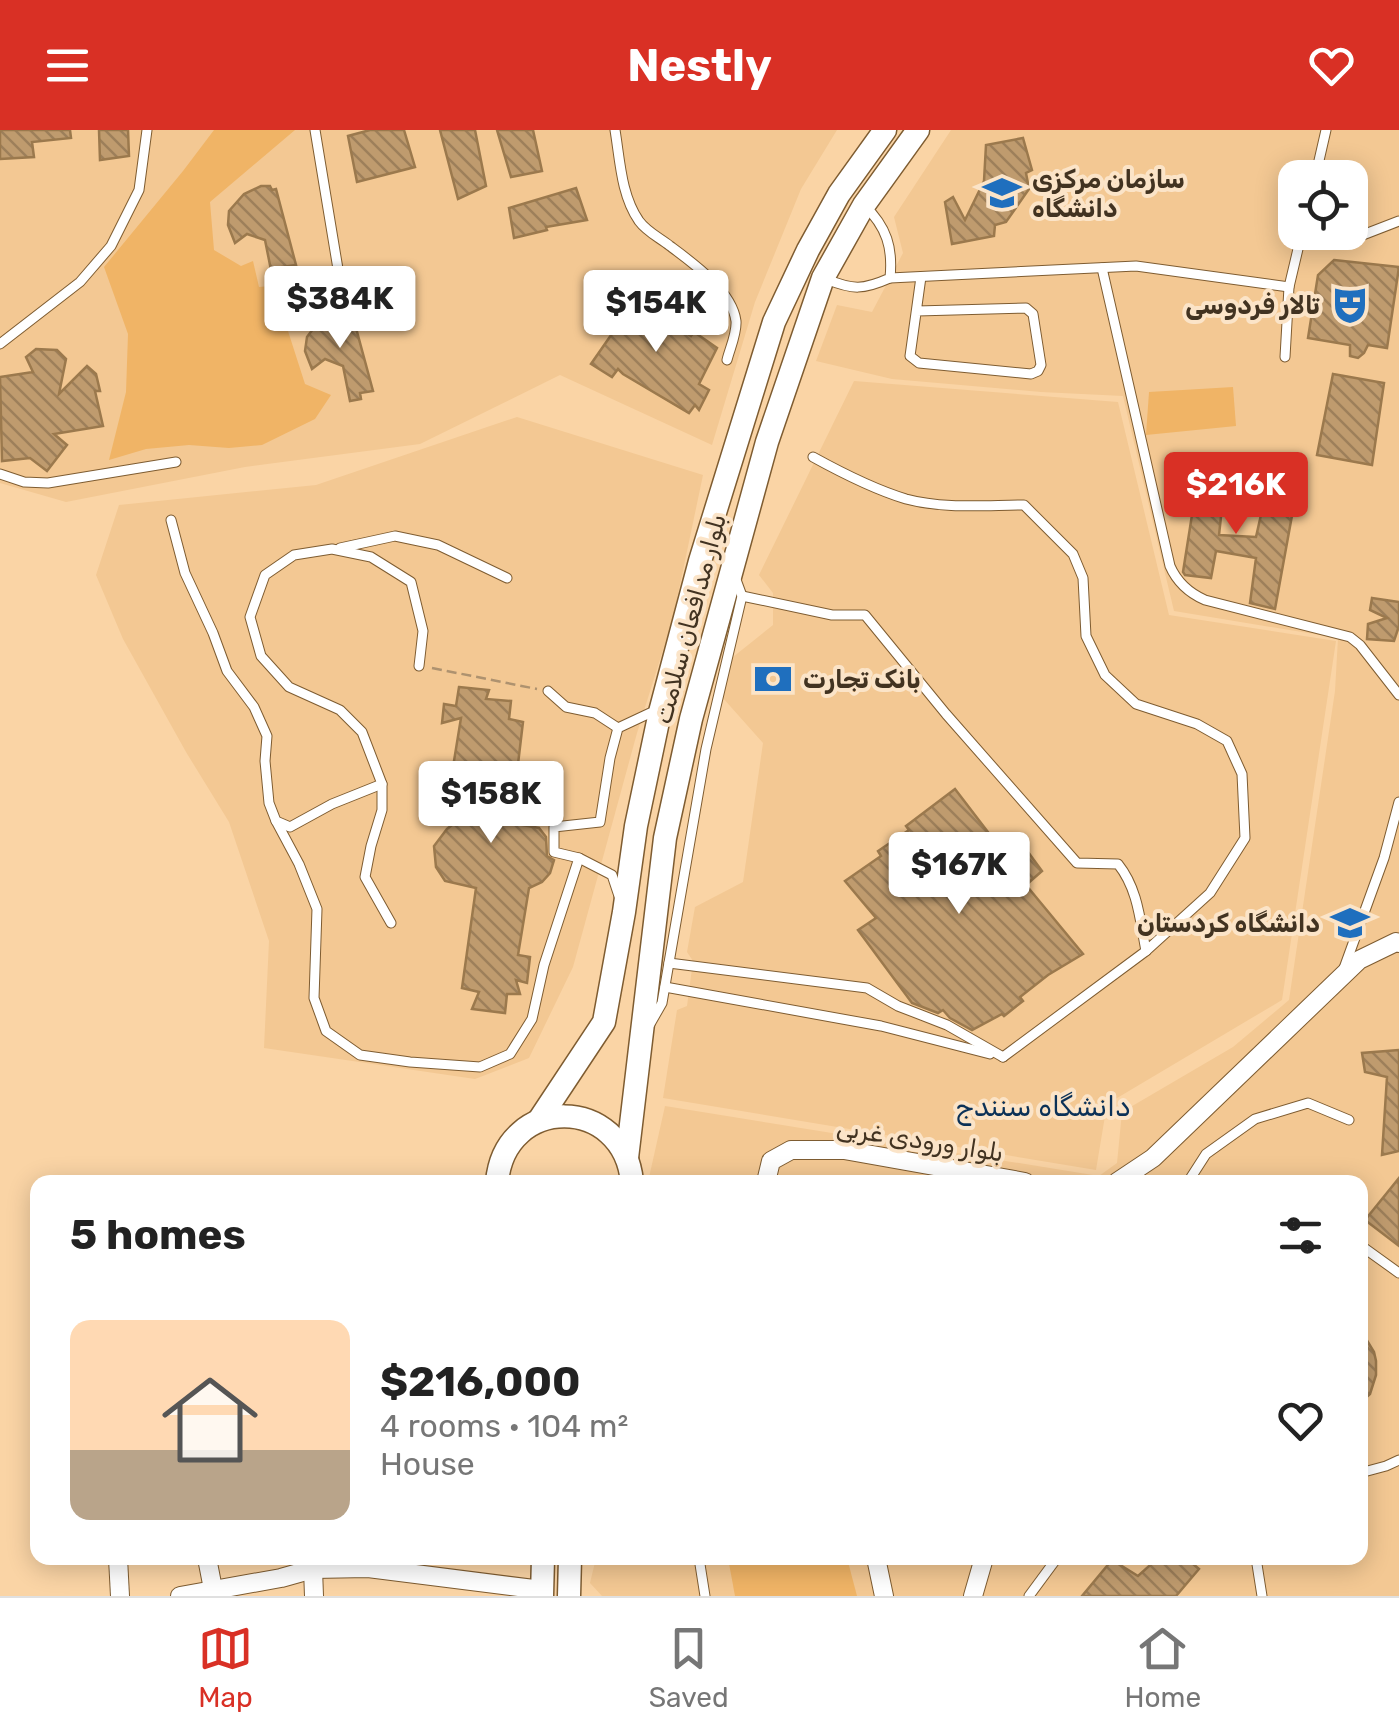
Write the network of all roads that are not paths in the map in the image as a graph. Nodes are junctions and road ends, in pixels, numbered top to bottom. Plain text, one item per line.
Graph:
1 (147, 130) edge
2 (314, 130) edge
3 (885, 130) edge
4 (918, 130) edge
5 (1326, 130) edge
6 (615, 131) edge
7 (1319, 160) edge
8 (864, 205) junction
9 (1399, 221) edge
10 (1368, 233) edge
11 (1298, 250) edge
12 (1102, 268) junction
13 (920, 277) junction
14 (823, 278) junction
15 (890, 278) junction
16 (1290, 287) junction
17 (354, 309) dead end
18 (917, 311) junction
19 (0, 344) edge
20 (1285, 358) dead end
21 (728, 360) dead end
22 (812, 457) dead end
23 (176, 462) dead end
24 (0, 474) edge
25 (171, 520) dead end
26 (332, 550) junction
27 (732, 570) junction
28 (507, 578) dead end
29 (742, 596) junction
30 (420, 666) road end
31 (548, 691) road end
32 (1399, 695) edge
33 (660, 712) junction
34 (618, 728) junction
35 (382, 784) junction
36 (1399, 802) edge
37 (276, 821) junction
38 (579, 858) junction
39 (624, 912) junction
40 (392, 924) dead end
41 (1399, 942) edge
42 (1146, 951) junction
43 (669, 963) junction
44 (1340, 978) junction
45 (665, 988) junction
46 (641, 1040) junction
47 (1002, 1057) junction
48 (539, 1120) junction
49 (1349, 1120) dead end
50 (628, 1158) junction
51 (497, 1175) edge
52 (631, 1175) edge
53 (768, 1175) edge
54 (985, 1175) edge
55 (1128, 1175) edge
56 (1192, 1175) edge
57 (1368, 1250) edge
58 (1399, 1272) edge
59 (1399, 1460) edge
60 (1368, 1470) edge
61 (118, 1565) edge
62 (208, 1565) edge
63 (305, 1565) edge
64 (309, 1565) edge
65 (381, 1565) edge
66 (542, 1565) edge
67 (570, 1565) edge
68 (699, 1565) edge
69 (877, 1565) edge
70 (982, 1565) edge
71 (1051, 1565) edge
72 (1257, 1565) edge
73 (213, 1588) junction
74 (243, 1589) edge
75 (542, 1593) edge
76 (120, 1596) edge
77 (180, 1596) edge
78 (314, 1596) edge
79 (570, 1596) edge
80 (706, 1596) edge
81 (884, 1596) edge
82 (973, 1596) edge
83 (1029, 1596) edge
84 (1262, 1596) edge

1 - 19 lane
2 - 17 lane
3 - 33 main road, بلوار مدافعان سلامت
4 - 8 main road, بلوار مدافعان سلامت
5 - 7 lane
6 - 21 lane
8 - 14 main road, بلوار مدافعان سلامت
8 - 15 lane
9 - 10 lane
11 - 16 lane
12 - 13 lane
12 - 16 lane
12 - 32 lane
13 - 15 lane
13 - 18 lane
14 - 15 lane
14 - 27 main road, بلوار مدافعان سلامت
16 - 20 lane
18 - 18 lane
22 - 42 lane
23 - 24 lane
25 - 37 lane
26 - 28 lane
26 - 30 lane
26 - 35 lane
27 - 29 lane
27 - 46 main road, بلوار مدافعان سلامت
29 - 42 lane
29 - 43 lane
31 - 34 lane
33 - 34 lane
33 - 39 main road, بلوار مدافعان سلامت
34 - 38 lane
35 - 37 lane
35 - 40 lane
36 - 44 lane
37 - 38 lane
38 - 39 lane
39 - 48 main road, بلوار مدافعان سلامت
41 - 44 street
42 - 47 lane
43 - 45 lane
43 - 47 lane
44 - 55 street
45 - 46 lane
45 - 47 lane
46 - 50 main road, بلوار مدافعان سلامت
48 - 50 main road
48 - 51 main road, بلوار مدافعان سلامت
49 - 56 lane
50 - 52 main road, بلوار مدافعان سلامت
53 - 54 street, بلوار ورودی غربی
57 - 58 lane
59 - 60 lane
61 - 76 street
62 - 73 street
63 - 74 street
64 - 78 street
65 - 75 street
66 - 75 main road
67 - 79 main road
68 - 80 lane
69 - 81 street
70 - 82 street
71 - 83 lane
72 - 84 lane
73 - 74 street
73 - 77 street

